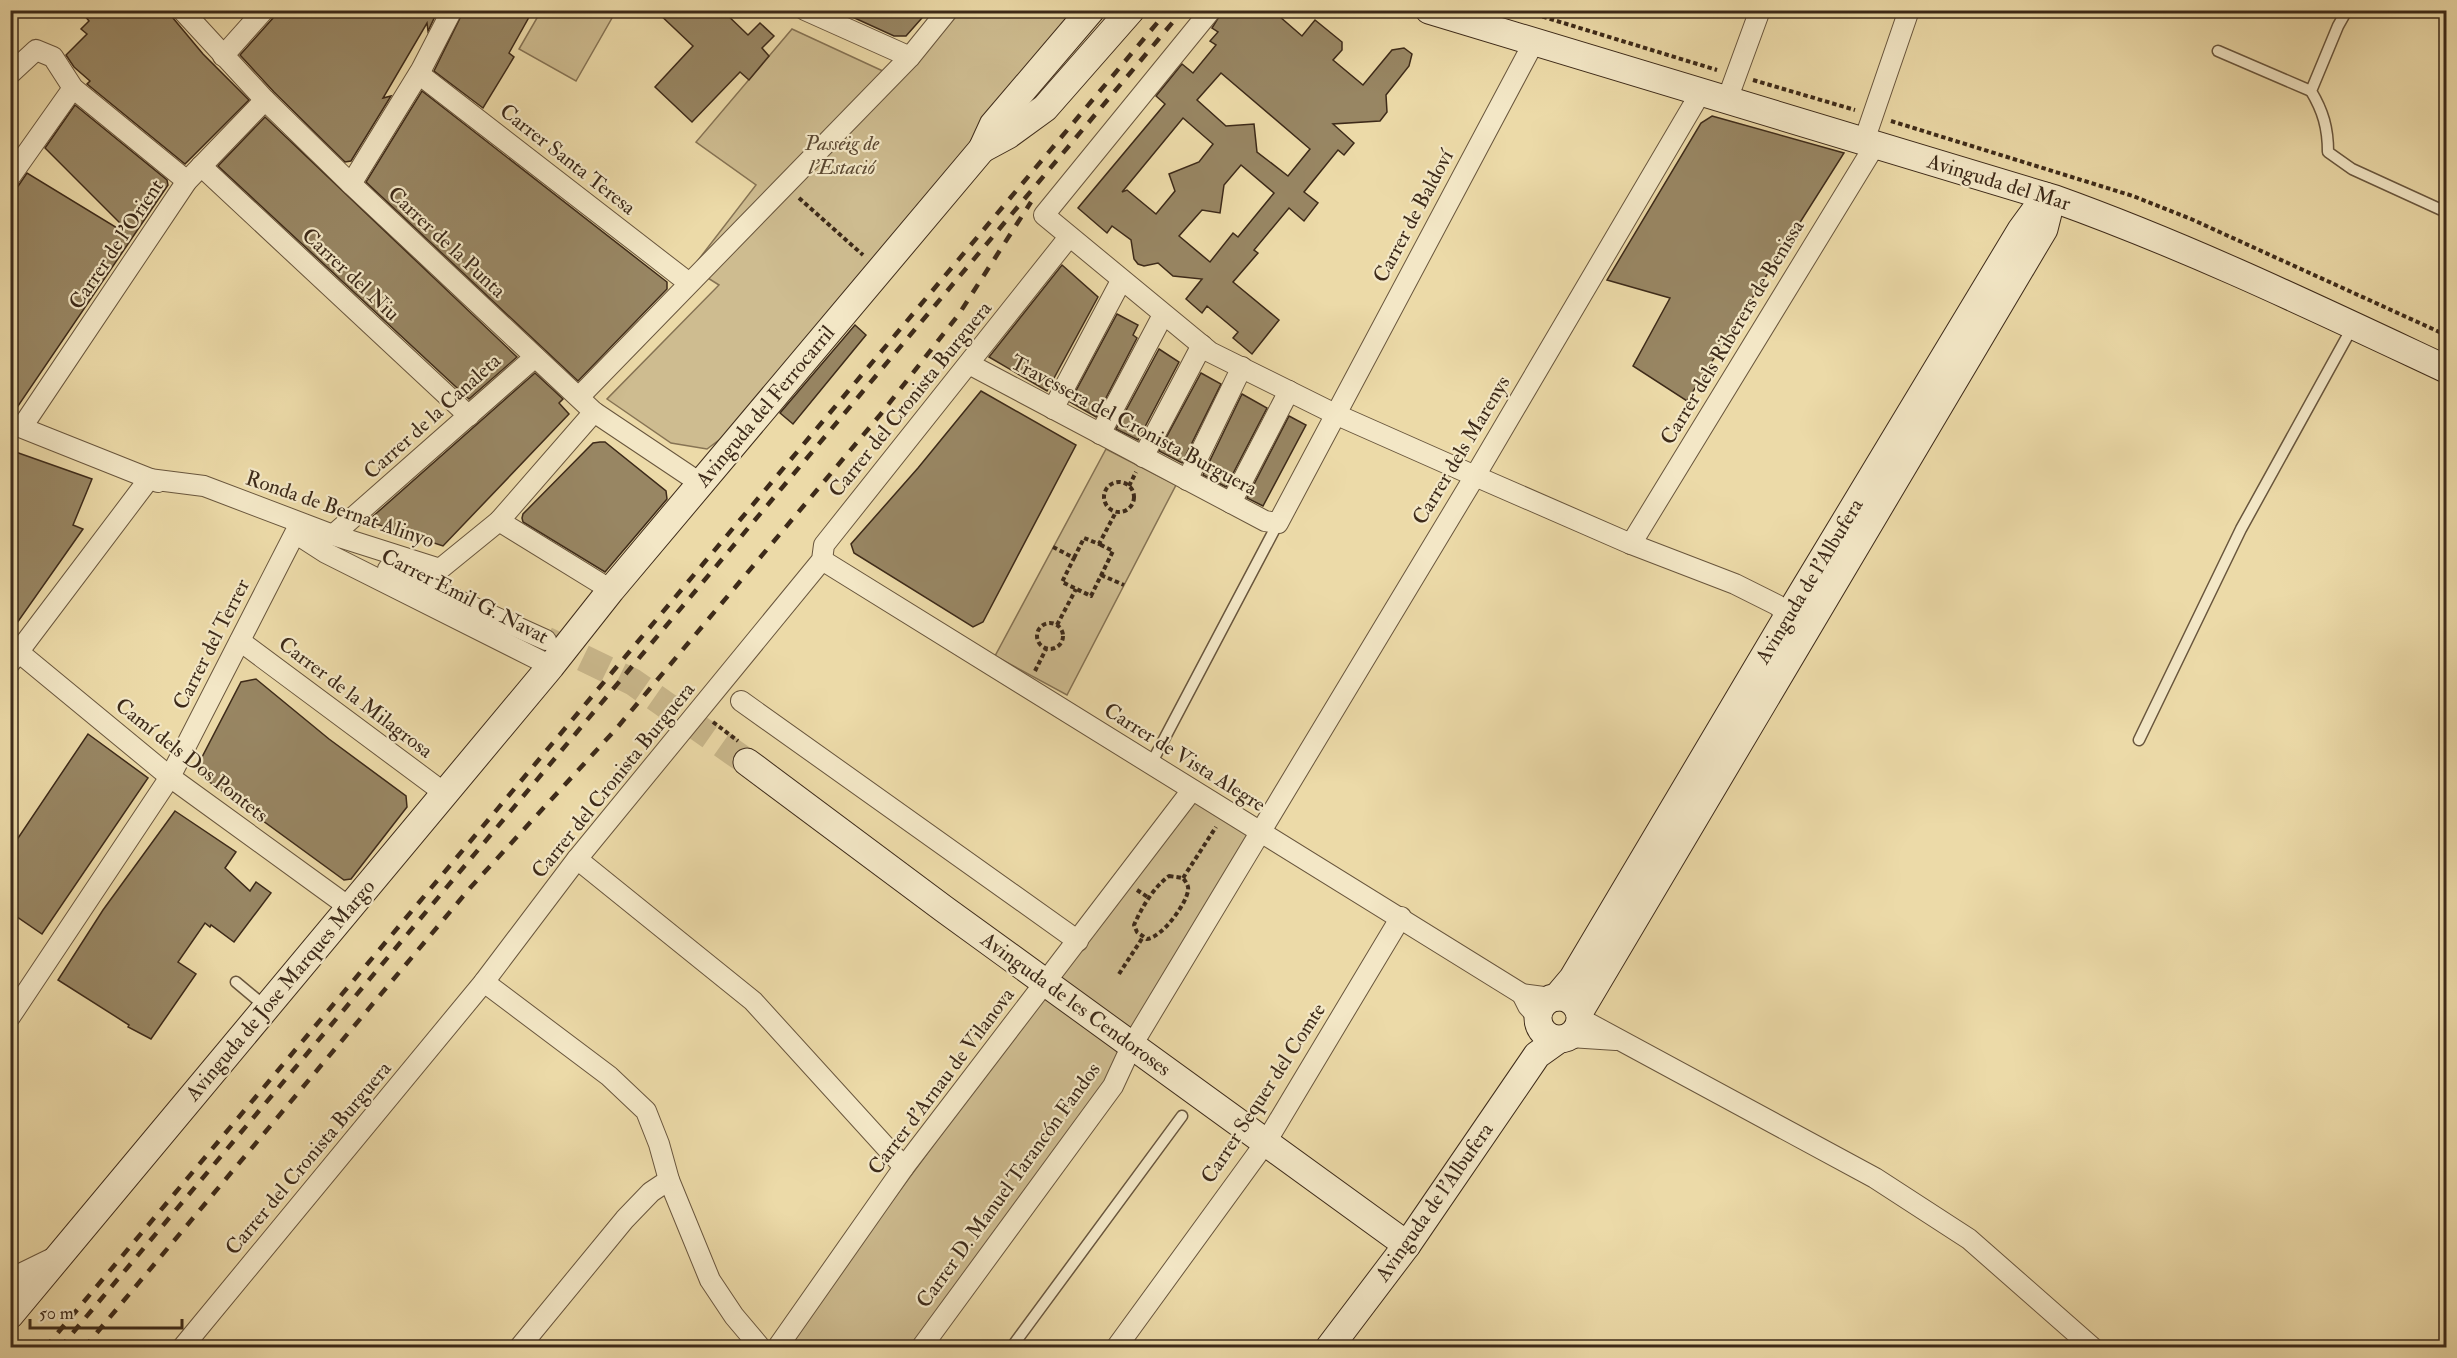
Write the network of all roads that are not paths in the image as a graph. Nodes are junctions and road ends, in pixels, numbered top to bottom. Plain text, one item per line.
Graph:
1 (182, 10) edge
2 (264, 10) edge
3 (452, 10) edge
4 (805, 10) edge
5 (948, 10) edge
6 (1091, 10) edge
7 (1111, 10) edge
8 (1131, 10) edge
9 (1212, 10) edge
10 (1429, 10) edge
11 (1760, 10) edge
12 (1909, 10) edge
13 (2347, 10) edge
14 (1534, 42) junction
15 (2218, 51) dead end
16 (223, 56) junction
17 (910, 57) junction
18 (10, 74) edge
19 (419, 74) junction
20 (73, 88) junction
21 (2311, 91) junction
22 (1701, 92) junction
23 (265, 100) junction
24 (1728, 100) junction
25 (1008, 135) junction
26 (1869, 143) junction
27 (982, 149) junction
28 (201, 166) junction
29 (10, 177) edge
30 (186, 181) junction
31 (351, 184) junction
32 (2045, 196) junction
33 (2446, 212) edge
34 (2094, 213) junction
35 (2044, 229) junction
36 (1070, 237) junction
37 (1121, 281) junction
38 (689, 283) junction
39 (1163, 315) junction
40 (2353, 326) junction
41 (1202, 345) junction
42 (535, 357) junction
43 (969, 364) junction
44 (2446, 366) edge
45 (1242, 368) junction
46 (1289, 391) junction
47 (579, 397) junction
48 (1053, 409) junction
49 (594, 412) junction
50 (1335, 414) junction
51 (469, 416) junction
52 (16, 425) edge
53 (1100, 434) junction
54 (1140, 463) junction
55 (1475, 476) junction
56 (149, 479) junction
57 (1187, 480) junction
58 (700, 483) junction
59 (1231, 503) junction
60 (499, 521) junction
61 (1278, 523) junction
62 (295, 533) junction
63 (333, 535) junction
64 (1631, 544) junction
65 (822, 560) junction
66 (610, 590) junction
67 (1797, 623) junction
68 (546, 640) tunnel mouth
69 (240, 641) junction
70 (13, 654) edge
71 (551, 666) junction
72 (741, 700) dead end
73 (2139, 740) dead end
74 (747, 762) tunnel mouth
75 (1151, 764) junction
76 (170, 777) junction
77 (1192, 790) junction
78 (443, 792) junction
79 (1260, 831) junction
80 (576, 859) junction
81 (349, 907) junction
82 (1401, 917) junction
83 (1078, 941) junction
84 (236, 982) dead end
85 (484, 982) junction
86 (1047, 983) junction
87 (266, 1006) junction
88 (10, 1017) edge
89 (1557, 1022) junction
90 (1132, 1045) junction
91 (1182, 1116) dead end
92 (1266, 1142) junction
93 (904, 1167) junction
94 (669, 1180) junction
95 (1407, 1245) junction
96 (63, 1252) junction
97 (10, 1279) edge
98 (10, 1315) edge
99 (182, 1347) edge
100 (519, 1347) edge
101 (760, 1347) edge
102 (777, 1347) edge
103 (921, 1347) edge
104 (1011, 1347) edge
105 (1116, 1347) edge
106 (1329, 1347) edge
107 (2093, 1347) edge

1 - 16 street, Carrer de la Punta
2 - 16 street
3 - 19 street
4 - 17 street
5 - 17 street
6 - 27 street
7 - 25 street
8 - 25 street
9 - 36 street
10 - 14 street, Avinguda del Mar
11 - 24 street
12 - 26 street, Carrer dels Riberers de Benissa
13 - 21 lane
14 - 22 street, Avinguda del Mar
14 - 50 street, Carrer de Baldoví
15 - 21 lane
16 - 23 street, Carrer de la Punta
17 - 38 street
18 - 20 street
19 - 31 street
19 - 38 street, Carrer Santa Teresa
20 - 29 street
20 - 30 street
21 - 33 lane
22 - 24 street, Avinguda del Mar
22 - 55 street, Carrer dels Marenys
23 - 28 street, Carrer de l'Orient
23 - 31 street, Carrer de la Punta
24 - 26 street, Avinguda del Mar
25 - 27 street
26 - 32 street, Avinguda del Mar
26 - 64 street, Carrer dels Riberers de Benissa
27 - 58 street, Avinguda del Ferrocarril
28 - 30 street, Carrer de l'Orient
28 - 51 street, Carrer del Niu
30 - 52 street, Carrer de l'Orient
31 - 42 street, Carrer de la Punta
32 - 34 street, Avinguda del Mar
32 - 35 street, Avinguda de l'Albufera
32 - 67 street, Avinguda de l'Albufera
34 - 35 street
34 - 40 street, Avinguda del Mar
35 - 67 street, Avinguda de l'Albufera
36 - 37 street
36 - 43 street, Carrer del Cronista Burguera
37 - 39 street
37 - 48 street
38 - 47 street
39 - 41 street
39 - 53 street
40 - 44 street, Avinguda del Mar
40 - 73 lane
41 - 45 street
41 - 54 street
42 - 47 street, Carrer de la Punta
42 - 51 street, Carrer de la Canaleta
43 - 48 street, Travessera del Cronista Burguera
43 - 65 street, Carrer del Cronista Burguera
45 - 46 street
45 - 57 street
46 - 50 street
46 - 59 street
47 - 49 street, Carrer de la Punta
48 - 53 street, Travessera del Cronista Burguera
49 - 58 street, Carrer de la Punta
49 - 60 street, Ronda de Bernat Alinyo
50 - 55 street
50 - 61 street, Carrer de Baldoví
51 - 63 street, Carrer de la Canaleta
52 - 56 street, Ronda de Bernat Alinyo
53 - 54 street, Travessera del Cronista Burguera
54 - 57 street, Travessera del Cronista Burguera
55 - 64 street
55 - 79 street, Carrer dels Marenys
56 - 62 street, Ronda de Bernat Alinyo
56 - 63 street, Ronda de Bernat Alinyo
56 - 70 street
57 - 59 street, Travessera del Cronista Burguera
58 - 66 street, Avinguda del Ferrocarril
59 - 61 street, Travessera del Cronista Burguera
60 - 63 street, Ronda de Bernat Alinyo
60 - 66 street
61 - 75 lane
62 - 68 street, Ronda de Bernat Alinyo
62 - 69 street, Carrer del Terrer
62 - 71 street, Carrer Emil G. Navat
64 - 67 street
65 - 75 street, Carrer de Vista Alegre
65 - 80 street, Carrer del Cronista Burguera
66 - 71 street, Avinguda del Ferrocarril
67 - 89 street, Avinguda de l'Albufera
69 - 76 street, Carrer del Terrer
69 - 78 street, Carrer de la Milagrosa
70 - 76 street, Camí dels Dos Pontets
71 - 78 street, Avinguda de Jose Marques Margo
72 - 83 street
74 - 86 street, Avinguda de les Cendoroses
75 - 77 street, Carrer de Vista Alegre
76 - 81 street, Camí dels Dos Pontets
76 - 88 street, Carrer del Terrer
77 - 79 street, Carrer de Vista Alegre
77 - 83 street, Carrer d'Arnau de Vilanova
78 - 81 street, Avinguda de Jose Marques Margo
79 - 82 street, Carrer de Vista Alegre
79 - 90 street, Carrer D. Manuel Tarancón Fandos
80 - 85 street, Carrer del Cronista Burguera
80 - 93 street
81 - 87 street, Avinguda de Jose Marques Margo
82 - 89 street, Carrer de Vista Alegre
82 - 92 street, Carrer Sequer del Comte
83 - 86 street, Carrer d'Arnau de Vilanova
84 - 87 lane
85 - 94 street
85 - 99 street, Carrer del Cronista Burguera
86 - 90 street, Avinguda de les Cendoroses
86 - 93 street, Carrer d'Arnau de Vilanova
87 - 96 street, Avinguda de Jose Marques Margo
89 - 95 street, Avinguda de l'Albufera
89 - 107 street
90 - 92 street, Avinguda de les Cendoroses
90 - 103 street, Carrer D. Manuel Tarancón Fandos
91 - 104 lane
92 - 95 street, Avinguda de les Cendoroses
92 - 105 street, Carrer Sequer del Comte
93 - 102 street, Carrer d'Arnau de Vilanova
94 - 100 street
94 - 101 street
95 - 106 street, Avinguda de l'Albufera
96 - 97 street
96 - 98 street, Avinguda de Jose Marques Margo

